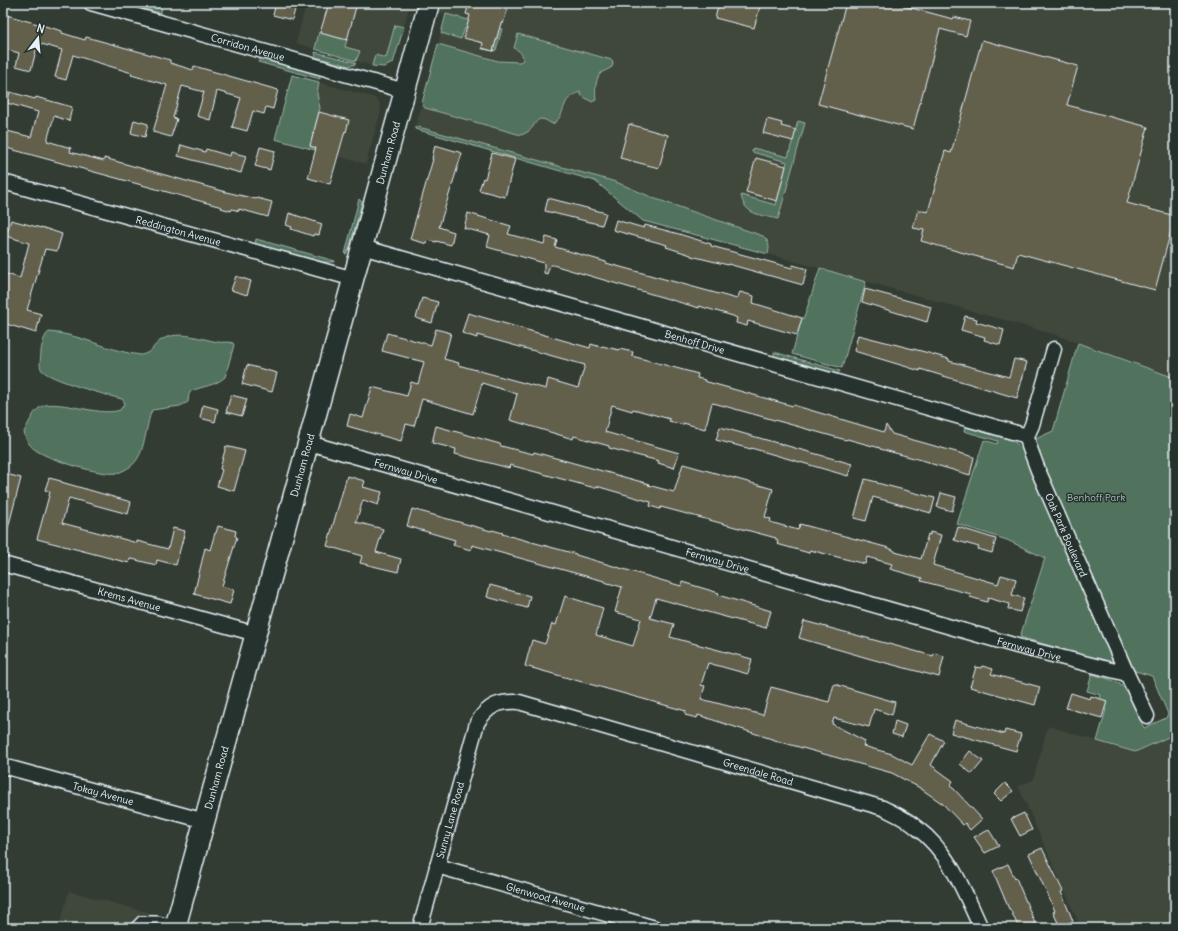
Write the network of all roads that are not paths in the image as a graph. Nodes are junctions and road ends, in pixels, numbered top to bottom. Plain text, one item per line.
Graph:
1 (92, 3) edge
2 (429, 3) edge
3 (405, 90) junction
4 (3, 182) edge
5 (362, 247) junction
6 (354, 279) junction
7 (1054, 349) dead end
8 (1027, 436) junction
9 (309, 443) junction
10 (3, 564) edge
11 (256, 634) junction
12 (1127, 674) junction
13 (482, 714) joint
14 (1147, 716) dead end
15 (3, 766) edge
16 (205, 821) junction
17 (437, 866) junction
18 (176, 926) edge
19 (133, 928) edge
20 (420, 928) edge
21 (655, 928) edge
22 (981, 928) edge

1 - 3 street, Corridon Avenue
2 - 3 street, Dunham Road
3 - 5 street, Dunham Road
4 - 6 street, Reddington Avenue
5 - 6 street, Dunham Road
5 - 8 street, Benhoff Drive
6 - 9 street, Dunham Road
7 - 8 street
8 - 12 street, Oak Park Boulevard
9 - 11 street, Dunham Road
9 - 12 street, Fernway Drive
10 - 11 street, Krems Avenue
11 - 16 street, Dunham Road
12 - 14 street, Oak Park Boulevard
13 - 17 street, Sunny Lane Road
13 - 22 street, Greendale Road
15 - 16 street, Tokay Avenue
16 - 18 street, Dunham Road
17 - 20 street, Sunny Lane Road
17 - 21 street, Glenwood Avenue
18 - 19 lane

